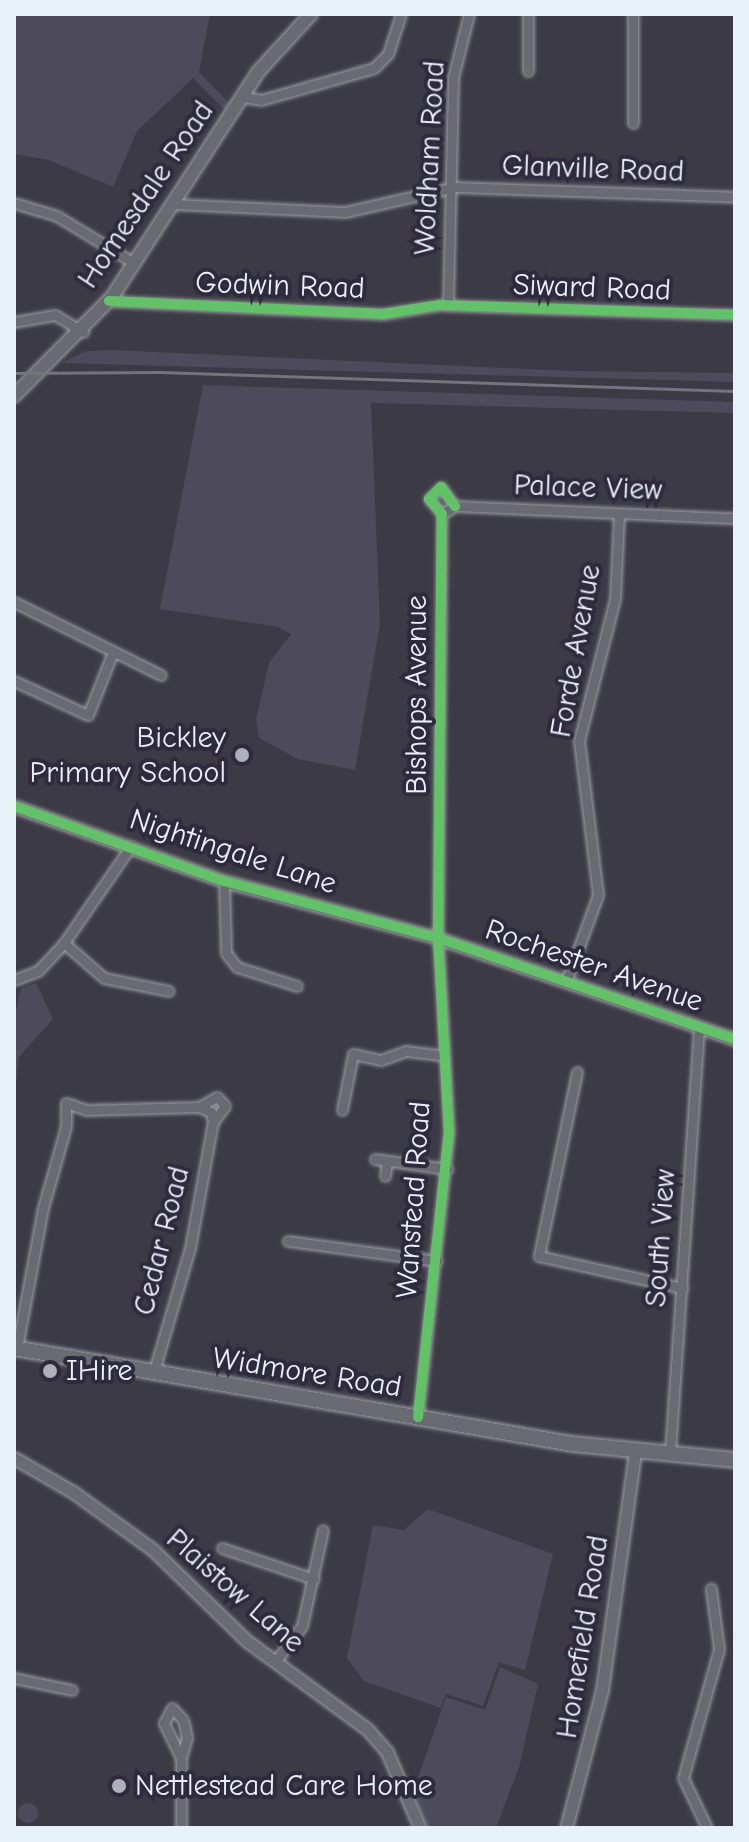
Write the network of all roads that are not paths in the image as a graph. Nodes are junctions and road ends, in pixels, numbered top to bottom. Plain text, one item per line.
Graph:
1 (311, 14) edge
2 (401, 14) edge
3 (469, 14) edge
4 (528, 14) edge
5 (633, 14) edge
6 (528, 71) dead end
7 (243, 97) junction
8 (633, 123) dead end
9 (450, 189) junction
10 (735, 197) edge
11 (14, 203) edge
12 (173, 204) junction
13 (134, 263) junction
14 (109, 301) junction
15 (448, 305) junction
16 (735, 315) edge
17 (14, 322) edge
18 (83, 332) junction
19 (14, 396) edge
20 (455, 506) junction
21 (442, 514) junction
22 (619, 514) junction
23 (735, 518) edge
24 (14, 602) edge
25 (113, 652) junction
26 (161, 675) dead end
27 (14, 681) edge
28 (14, 806) edge
29 (131, 846) junction
30 (224, 881) junction
31 (438, 938) junction
32 (64, 943) junction
33 (14, 980) edge
34 (566, 982) junction
35 (297, 986) dead end
36 (169, 991) dead end
37 (699, 1027) junction
38 (735, 1039) edge
39 (444, 1056) junction
40 (577, 1072) dead end
41 (199, 1107) junction
42 (86, 1110) junction
43 (342, 1110) dead end
44 (213, 1122) junction
45 (66, 1126) junction
46 (375, 1159) dead end
47 (387, 1161) junction
48 (447, 1169) junction
49 (385, 1176) dead end
50 (288, 1241) dead end
51 (437, 1261) junction
52 (682, 1288) junction
53 (16, 1348) edge
54 (154, 1371) junction
55 (418, 1417) junction
56 (635, 1451) junction
57 (670, 1453) junction
58 (14, 1458) edge
59 (735, 1460) edge
60 (323, 1530) dead end
61 (222, 1548) dead end
62 (314, 1579) junction
63 (711, 1589) dead end
64 (275, 1662) junction
65 (14, 1678) edge
66 (72, 1690) dead end
67 (181, 1758) dead end
68 (181, 1828) edge
69 (420, 1828) edge
70 (566, 1828) edge
71 (707, 1828) edge

1 - 7 main road, Homesdale Road
2 - 7 street
3 - 9 street, Woldham Road
4 - 6 street
5 - 8 street
7 - 12 main road, Homesdale Road
9 - 10 street, Glanville Road
9 - 12 street, Glanville Road
9 - 15 street, Woldham Road
11 - 13 street
12 - 13 main road, Homesdale Road
13 - 14 main road, Homesdale Road
14 - 15 street, Godwin Road
14 - 18 main road, Homesdale Road
15 - 16 street, Siward Road
17 - 18 street
18 - 19 main road, Homesdale Road
20 - 21 street
20 - 21 street, Bishops Avenue
20 - 22 street, Palace View
21 - 31 street, Bishops Avenue
22 - 23 street, Palace View
22 - 34 street, Forde Avenue
24 - 25 street
25 - 26 street
25 - 27 street
28 - 29 street, Nightingale Lane
29 - 30 street, Nightingale Lane
29 - 32 street
30 - 31 street, Nightingale Lane
30 - 35 street
31 - 34 street, Rochester Avenue
31 - 39 street, Wanstead Road
32 - 33 street
32 - 36 street
34 - 37 street, Rochester Avenue
37 - 38 street, Rochester Avenue
37 - 52 street, South View
39 - 43 street
39 - 48 street, Wanstead Road
40 - 52 street
41 - 42 street
41 - 44 street
41 - 44 street, Cedar Road
42 - 45 street
42 - 45 street
44 - 54 street, Cedar Road
45 - 53 street
46 - 47 street
47 - 48 street
47 - 49 street
48 - 51 street, Wanstead Road
50 - 51 street
51 - 55 street, Wanstead Road
52 - 57 street, South View
53 - 54 main road, Widmore Road
54 - 55 main road, Widmore Road
55 - 56 main road, Widmore Road
56 - 57 main road, Widmore Road
56 - 70 street, Homefield Road
57 - 59 main road, Widmore Road
58 - 64 street, Plaistow Lane
60 - 62 street
61 - 62 street
62 - 64 street
63 - 71 street
64 - 69 street, Plaistow Lane
65 - 66 street
67 - 68 street

